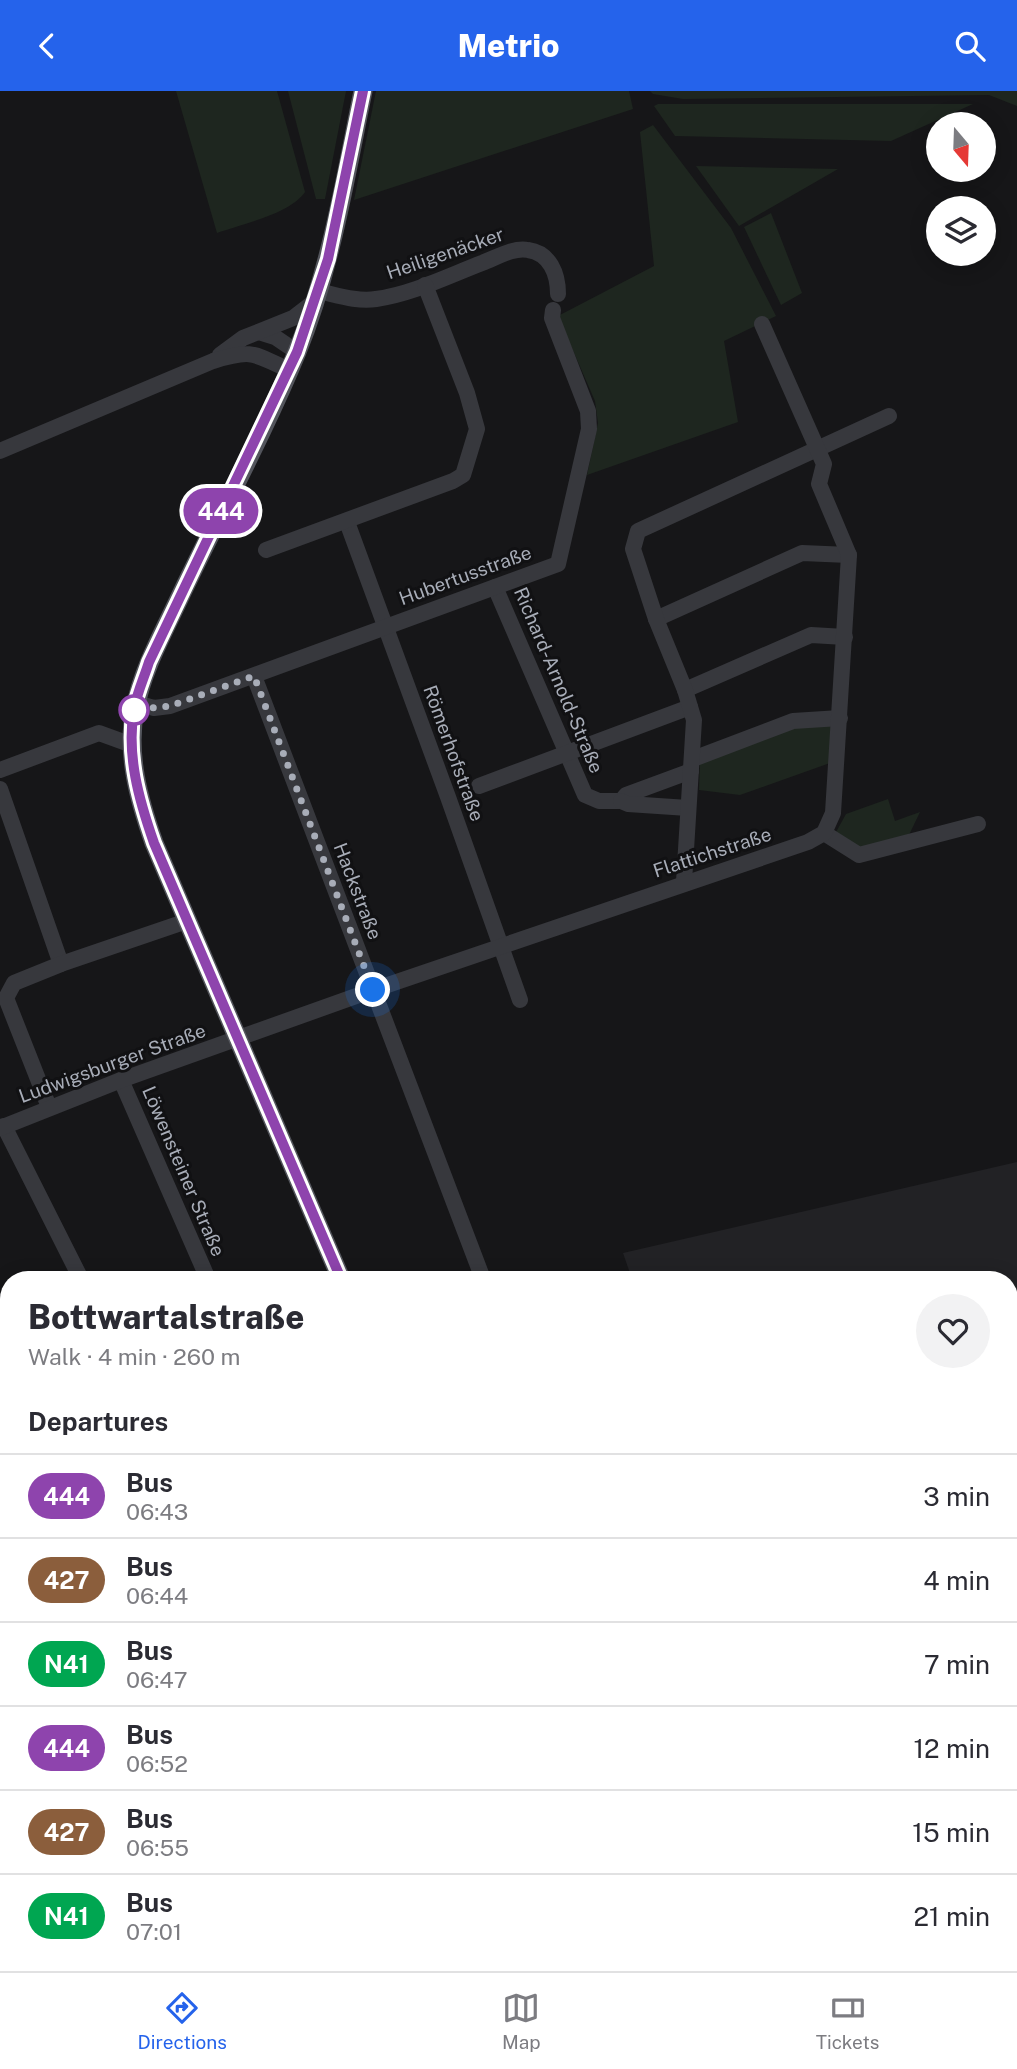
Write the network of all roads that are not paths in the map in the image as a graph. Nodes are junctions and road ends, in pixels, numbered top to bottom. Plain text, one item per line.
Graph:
1 (363, 91) edge
2 (425, 285) junction
3 (317, 296) junction
4 (554, 310) joint
5 (762, 324) dead end
6 (259, 332) junction
7 (213, 361) junction
8 (293, 361) junction
9 (889, 416) dead end
10 (817, 448) junction
11 (0, 451) edge
12 (347, 522) junction
13 (266, 551) dead end
14 (849, 555) junction
15 (495, 587) junction
16 (656, 619) junction
17 (385, 626) junction
18 (845, 636) junction
19 (254, 676) junction
20 (685, 690) junction
21 (136, 703) junction
22 (690, 707) junction
23 (841, 718) junction
24 (132, 745) junction
25 (568, 754) junction
26 (692, 765) junction
27 (0, 771) edge
28 (479, 786) dead end
29 (0, 789) edge
30 (621, 801) junction
31 (688, 808) junction
32 (978, 824) dead end
33 (824, 833) junction
34 (684, 882) junction
35 (187, 922) junction
36 (502, 946) junction
37 (61, 964) junction
38 (373, 990) junction
39 (520, 1000) dead end
40 (239, 1038) junction
41 (121, 1080) junction
42 (49, 1107) junction
43 (2, 1127) edge
44 (77, 1271) edge
45 (205, 1271) edge
46 (338, 1271) edge
47 (480, 1271) edge

1 - 3 main road
2 - 3 street, Heiligenäcker
2 - 4 street, Heiligenäcker
2 - 12 street
3 - 6 street
3 - 8 main road
4 - 15 street, Hubertusstraße
5 - 10 street
6 - 7 street
6 - 8 street
7 - 8 street
7 - 11 street
8 - 21 main road
9 - 10 street
10 - 14 street
10 - 16 street
12 - 13 street
12 - 17 street, Römerhofstraße
14 - 16 street
14 - 18 street
15 - 17 street, Hubertusstraße
15 - 25 street, Richard-Arnold-Straße
16 - 20 street
17 - 19 street, Hubertusstraße
17 - 36 street, Römerhofstraße
18 - 20 street
18 - 23 street
19 - 21 street, Hubertusstraße
19 - 38 street, Hackstraße
20 - 22 street
21 - 24 main road
22 - 25 street
22 - 26 street
23 - 26 street
23 - 33 street
24 - 27 street
24 - 35 main road
25 - 28 street
25 - 30 street, Richard-Arnold-Straße
26 - 30 street
26 - 31 street
29 - 37 street
30 - 31 street, Richard-Arnold-Straße
31 - 34 street
32 - 33 street
33 - 34 street, Flattichstraße
34 - 36 street, Flattichstraße
35 - 37 street
35 - 40 main road
36 - 38 street, Flattichstraße
36 - 39 street, Römerhofstraße
37 - 42 street
38 - 40 street, Flattichstraße
38 - 47 street, Hackstraße
40 - 41 street, Ludwigsburger Straße
40 - 46 main road
41 - 42 street, Ludwigsburger Straße
41 - 45 street, Löwensteiner Straße
42 - 43 street, Ludwigsburger Straße
43 - 44 street

